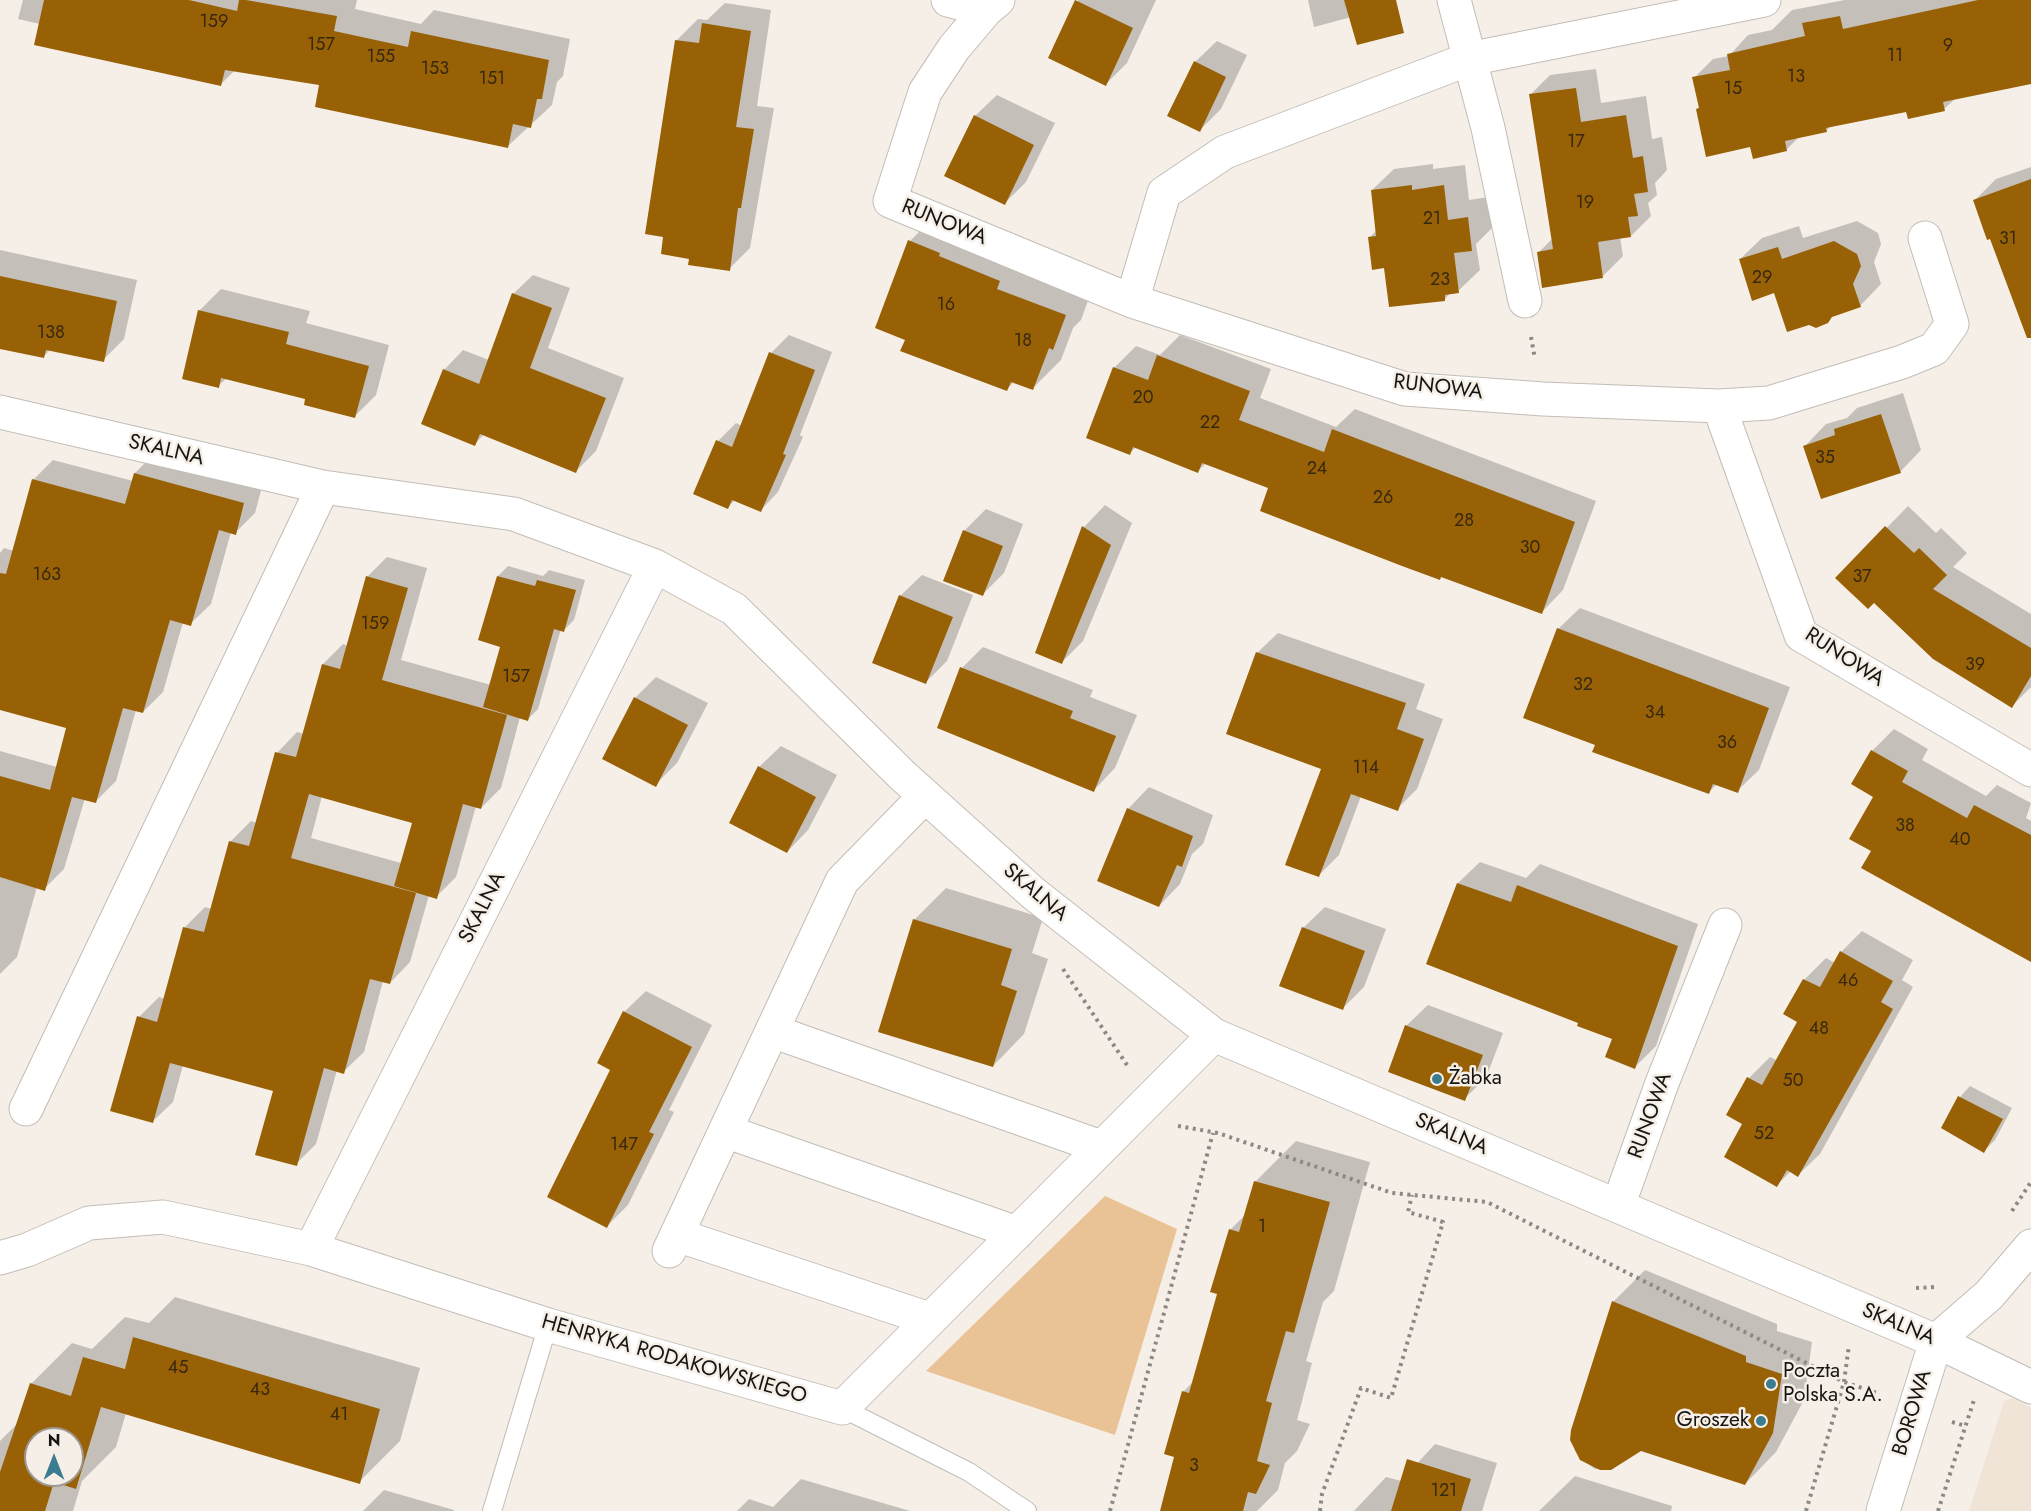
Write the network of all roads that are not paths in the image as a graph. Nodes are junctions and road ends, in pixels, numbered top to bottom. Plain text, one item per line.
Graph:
1 (948, 0) edge
2 (1454, 0) edge
3 (1764, 0) edge
4 (992, 5) edge
5 (1469, 59) junction
6 (1925, 238) dead end
7 (1132, 301) junction
8 (1525, 301) road end
9 (1719, 406) junction
10 (3, 420) edge
11 (323, 488) junction
12 (655, 566) junction
13 (2031, 770) edge
14 (914, 786) junction
15 (1725, 925) dead end
16 (772, 1031) junction
17 (1214, 1035) junction
18 (26, 1109) dead end
19 (725, 1131) junction
20 (1101, 1147) junction
21 (1618, 1206) junction
22 (1017, 1233) junction
23 (2031, 1246) edge
24 (310, 1249) junction
25 (0, 1258) edge
26 (929, 1319) junction
27 (548, 1325) junction
28 (1936, 1341) junction
29 (2031, 1387) edge
30 (842, 1408) junction
31 (492, 1511) edge
32 (1027, 1511) edge
33 (1883, 1511) edge

1 - 4 street
2 - 5 street
3 - 5 street
4 - 7 street, RUNOWA
5 - 7 street
5 - 8 street
6 - 9 street, RUNOWA
7 - 9 street, RUNOWA
9 - 13 street, RUNOWA
10 - 11 street, SKALNA
11 - 12 street, SKALNA
11 - 18 street
12 - 14 street, SKALNA
12 - 24 street, SKALNA
14 - 16 street
14 - 17 street, SKALNA
15 - 21 street, RUNOWA
16 - 19 street
16 - 20 street
17 - 20 street
17 - 21 street, SKALNA
19 - 22 street
19 - 26 street
20 - 22 street
21 - 28 street, SKALNA
22 - 26 street
23 - 28 street, BOROWA
24 - 25 street, HENRYKA RODAKOWSKIEGO
24 - 27 street, HENRYKA RODAKOWSKIEGO
26 - 30 street
27 - 30 street, HENRYKA RODAKOWSKIEGO
27 - 31 lane
28 - 29 street, SKALNA
28 - 33 street, BOROWA
30 - 32 lane

